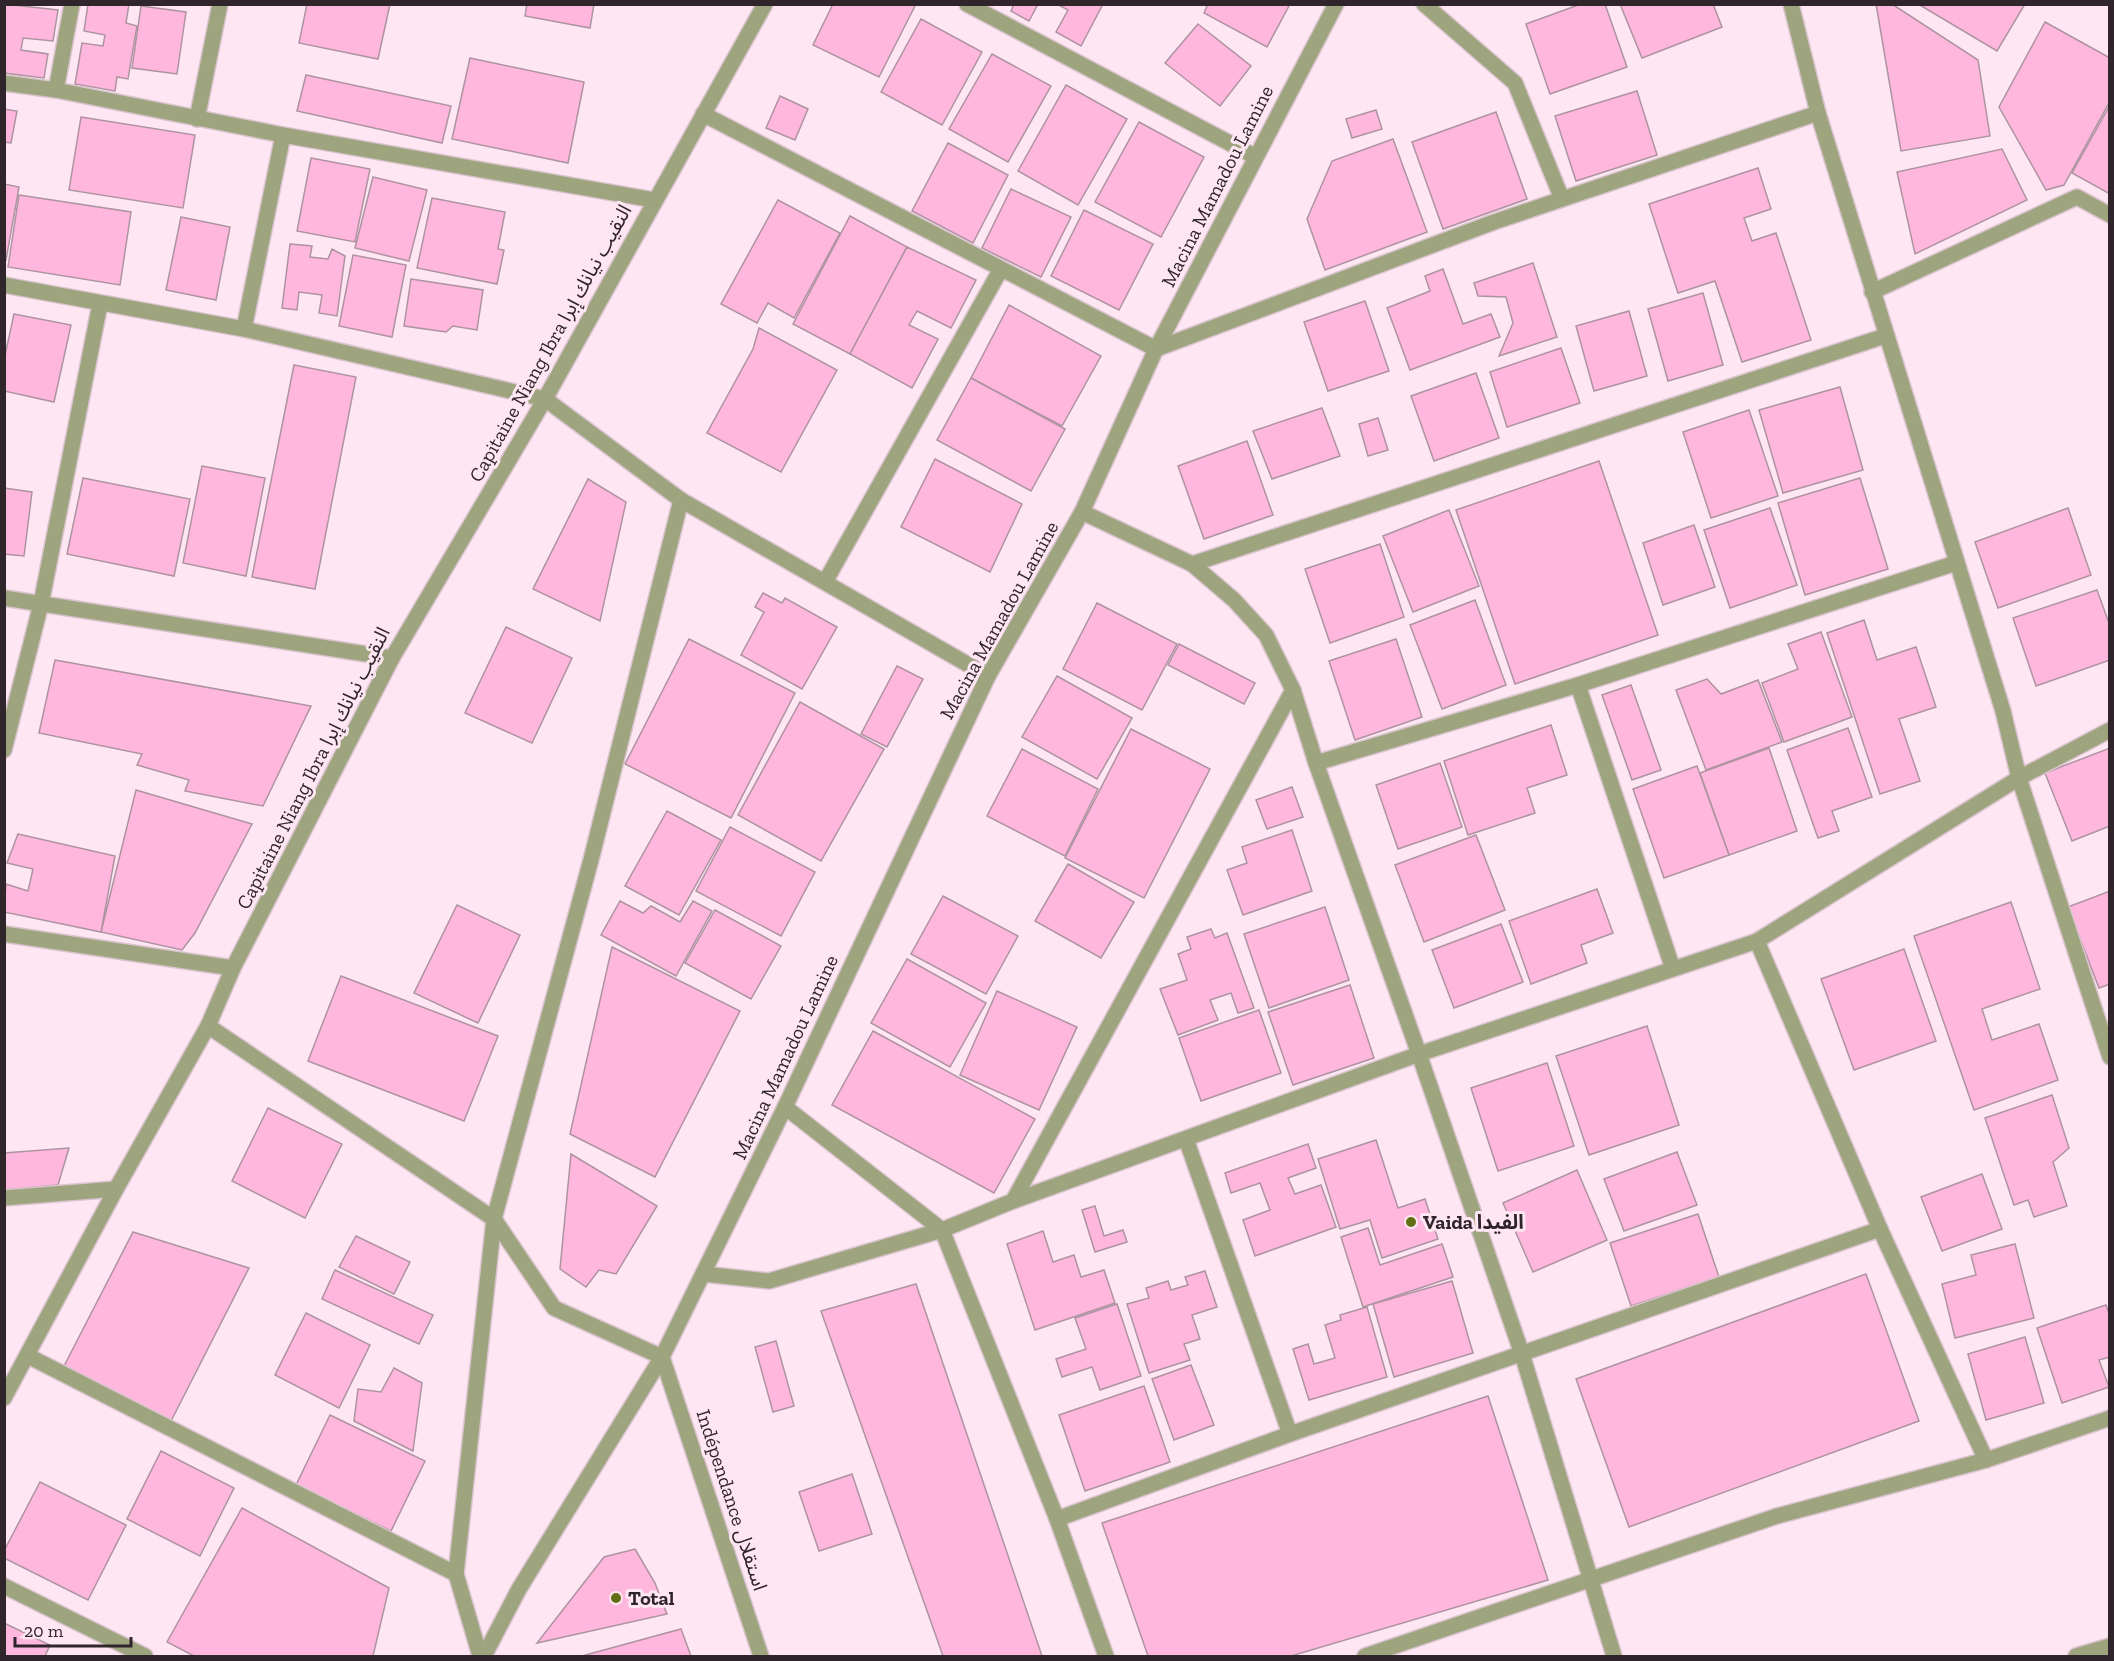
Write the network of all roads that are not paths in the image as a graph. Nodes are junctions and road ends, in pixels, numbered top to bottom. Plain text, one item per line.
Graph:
1 (72, 4) edge
2 (220, 4) edge
3 (765, 4) edge
4 (967, 4) edge
5 (1336, 4) edge
6 (1425, 4) edge
7 (1791, 4) edge
8 (4, 83) edge
9 (56, 90) junction
10 (1818, 113) junction
11 (703, 114) junction
12 (197, 119) junction
13 (284, 135) junction
14 (1254, 156) junction
15 (1562, 198) junction
16 (654, 200) junction
17 (2109, 215) edge
18 (1001, 269) junction
19 (4, 285) edge
20 (1872, 292) junction
21 (100, 304) junction
22 (244, 329) junction
23 (1886, 336) junction
24 (1156, 349) junction
25 (545, 399) junction
26 (681, 500) junction
27 (1082, 512) junction
28 (1956, 563) junction
29 (1192, 564) junction
30 (825, 582) junction
31 (4, 598) edge
32 (41, 604) junction
33 (392, 658) junction
34 (988, 676) junction
35 (1578, 685) junction
36 (1293, 690) junction
37 (2109, 730) edge
38 (4, 750) edge
39 (1316, 763) junction
40 (2019, 778) junction
41 (4, 934) edge
42 (1757, 941) junction
43 (233, 968) junction
44 (1674, 969) junction
45 (2103, 1015) edge
46 (208, 1026) junction
47 (1419, 1054) junction
48 (2109, 1057) edge
49 (786, 1107) junction
50 (1186, 1139) junction
51 (116, 1189) junction
52 (4, 1198) edge
53 (1013, 1201) junction
54 (494, 1219) junction
55 (1880, 1229) junction
56 (942, 1230) junction
57 (703, 1274) junction
58 (1522, 1354) junction
59 (28, 1356) junction
60 (662, 1357) junction
61 (4, 1398) edge
62 (2109, 1418) edge
63 (1290, 1434) junction
64 (1986, 1460) junction
65 (1057, 1519) junction
66 (456, 1574) junction
67 (1590, 1579) junction
68 (4, 1586) edge
69 (2109, 1646) edge
70 (144, 1656) edge
71 (482, 1656) edge
72 (761, 1656) edge
73 (1106, 1656) edge
74 (1365, 1656) edge
75 (1614, 1656) edge
76 (2076, 1656) edge

1 - 9 street
2 - 12 street
3 - 11 street, Capitaine Niang Ibra النقيب نيانك إبرا
4 - 14 street
5 - 14 street, Macina Mamadou Lamine
6 - 15 street
7 - 10 street
8 - 9 street
9 - 12 street
10 - 15 street
10 - 20 street
11 - 16 street, Capitaine Niang Ibra النقيب نيانك إبرا
11 - 18 street
12 - 13 street
13 - 16 street
13 - 22 street
14 - 24 street, Macina Mamadou Lamine
15 - 24 street
16 - 25 street, Capitaine Niang Ibra النقيب نيانك إبرا
17 - 20 street
18 - 24 street
18 - 30 street
19 - 21 street
20 - 23 street
21 - 22 street
21 - 32 street
22 - 25 street
23 - 28 street
23 - 29 street
24 - 27 street, Macina Mamadou Lamine
25 - 26 street
25 - 33 street, Capitaine Niang Ibra النقيب نيانك إبرا
26 - 30 street
26 - 54 street
27 - 29 street
27 - 34 street, Macina Mamadou Lamine
28 - 35 street
28 - 40 street
29 - 36 street
30 - 34 street
31 - 32 street
32 - 33 street
32 - 38 street
33 - 43 street, Capitaine Niang Ibra النقيب نيانك إبرا
34 - 49 street, Macina Mamadou Lamine
35 - 39 street
35 - 44 street
36 - 39 street
36 - 53 street
37 - 40 street
39 - 47 street
40 - 42 street
40 - 45 street
41 - 43 street
42 - 44 street
42 - 55 street
43 - 46 street, Capitaine Niang Ibra النقيب نيانك إبرا
44 - 47 street
45 - 48 street
46 - 51 street, Capitaine Niang Ibra النقيب نيانك إبرا
46 - 54 street
47 - 50 street
47 - 58 street
49 - 56 street
49 - 57 street, Macina Mamadou Lamine
50 - 53 street
50 - 63 street
51 - 52 street
51 - 59 street, Capitaine Niang Ibra النقيب نيانك إبرا
53 - 56 street
54 - 60 street
54 - 66 street
55 - 58 street
55 - 64 street
56 - 57 street
56 - 65 street
57 - 60 street, Macina Mamadou Lamine
58 - 63 street
58 - 67 street
59 - 61 street, Capitaine Niang Ibra النقيب نيانك إبرا
59 - 66 street
60 - 71 street, Macina Mamadou Lamine
60 - 72 street, Indépendance استقلال
62 - 64 street
63 - 65 street
64 - 67 street
65 - 73 street
66 - 71 street
67 - 74 street
67 - 75 street
68 - 70 street
69 - 76 street

